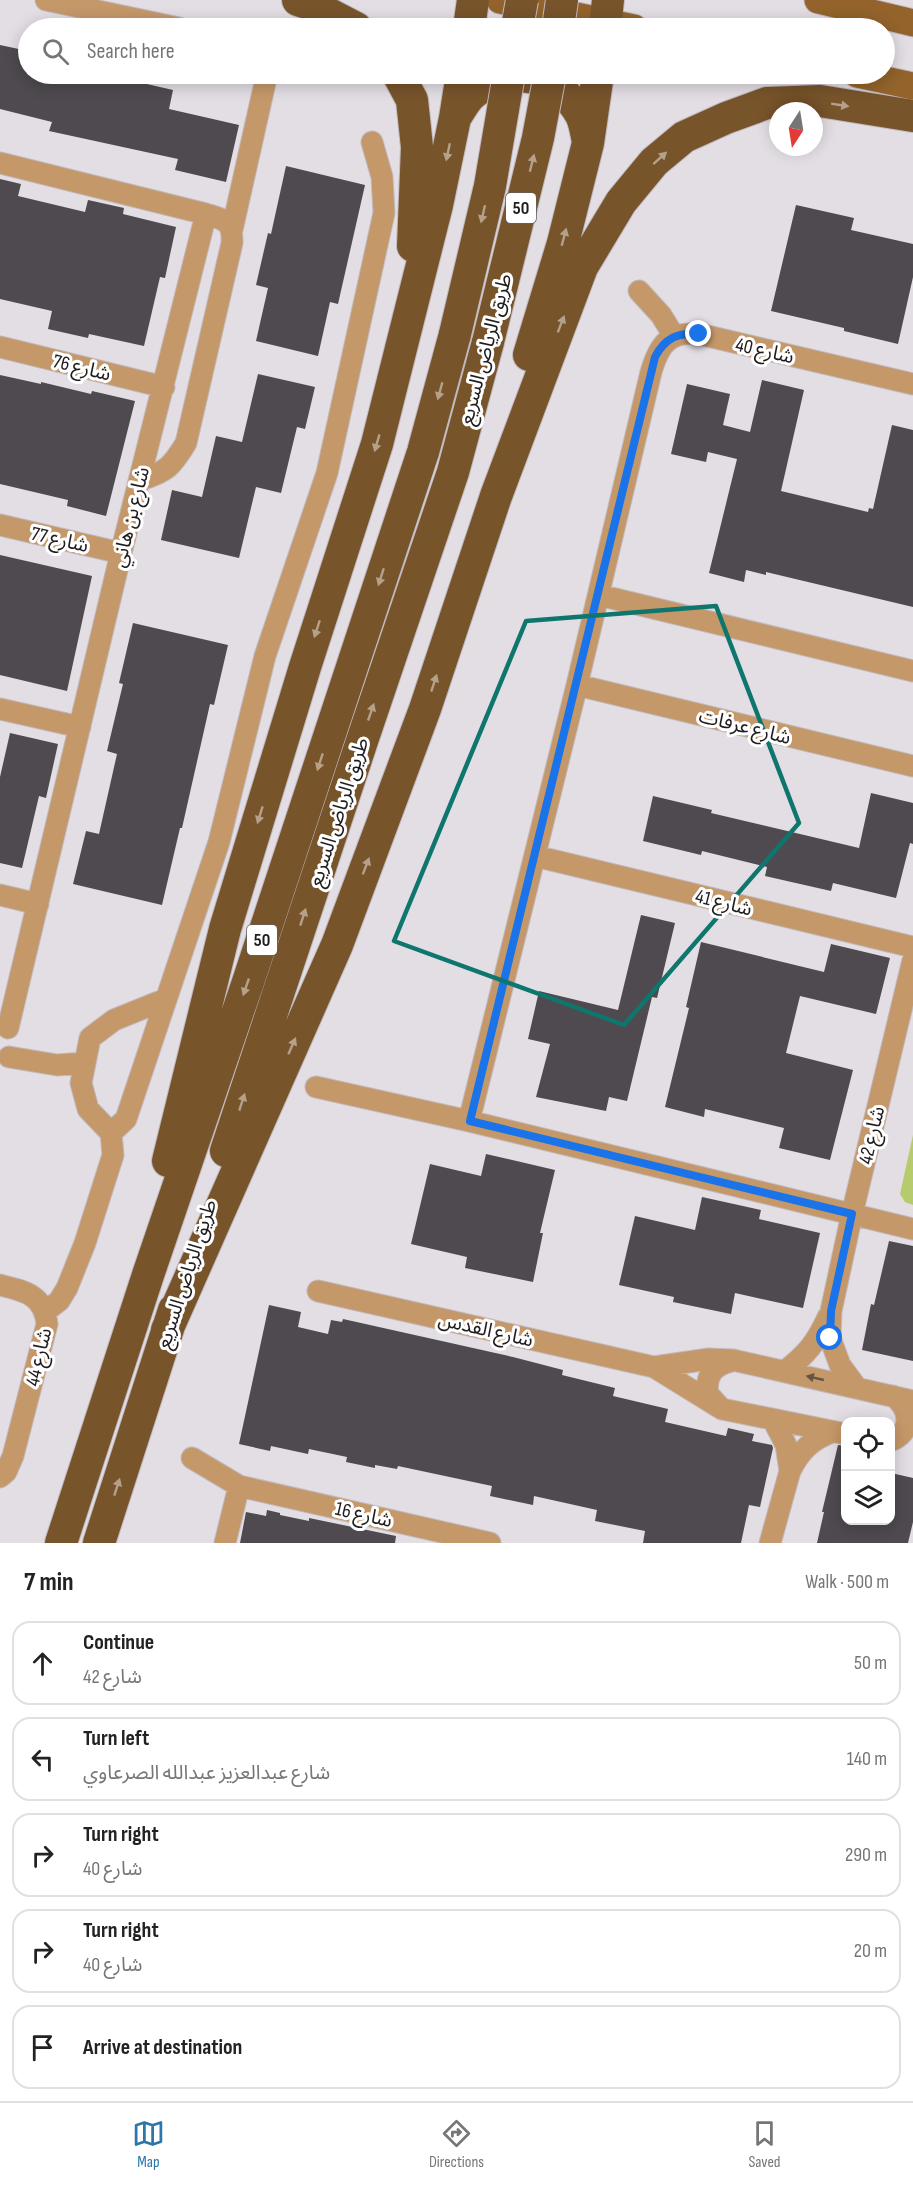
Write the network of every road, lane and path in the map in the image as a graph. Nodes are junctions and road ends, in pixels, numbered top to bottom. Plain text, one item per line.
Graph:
1 (46, 0) edge
2 (298, 0) edge
3 (473, 0) edge
4 (500, 0) edge
5 (522, 0) edge
6 (562, 0) edge
7 (818, 0) edge
8 (132, 18) edge
9 (337, 18) edge
10 (470, 18) edge
11 (519, 18) edge
12 (559, 18) edge
13 (603, 18) edge
14 (892, 18) edge
15 (895, 19) edge
16 (913, 23) edge
17 (895, 82) edge
18 (265, 84) edge
19 (403, 84) edge
20 (460, 84) edge
21 (487, 84) edge
22 (507, 84) edge
23 (548, 84) edge
24 (551, 84) edge
25 (597, 84) edge
26 (913, 86) edge
27 (913, 116) edge
28 (455, 118) junction
29 (372, 142) dead end
30 (588, 143) junction
31 (0, 163) edge
32 (206, 214) junction
33 (232, 230) junction
34 (639, 291) dead end
35 (411, 306) junction
36 (674, 336) junction
37 (0, 347) edge
38 (913, 384) edge
39 (164, 387) junction
40 (140, 480) junction
41 (496, 496) junction
42 (0, 525) edge
43 (121, 553) junction
44 (599, 595) junction
45 (913, 671) edge
46 (577, 685) junction
47 (0, 708) edge
48 (80, 727) junction
49 (913, 766) edge
50 (535, 856) junction
51 (0, 895) edge
52 (38, 904) junction
53 (913, 947) edge
54 (913, 960) edge
55 (166, 999) junction
56 (6, 1043) edge
57 (84, 1063) junction
58 (316, 1087) dead end
59 (470, 1121) junction
60 (111, 1133) junction
61 (852, 1214) junction
62 (913, 1229) edge
63 (148, 1275) junction
64 (0, 1285) edge
65 (318, 1291) dead end
66 (46, 1311) junction
67 (831, 1311) junction
68 (167, 1330) junction
69 (733, 1360) junction
70 (654, 1368) junction
71 (785, 1371) junction
72 (857, 1388) junction
73 (903, 1399) edge
74 (722, 1409) junction
75 (774, 1420) junction
76 (839, 1433) edge
77 (895, 1439) edge
78 (895, 1443) edge
79 (913, 1448) edge
80 (192, 1458) dead end
81 (790, 1471) junction
82 (0, 1477) edge
83 (239, 1486) junction
84 (61, 1543) edge
85 (99, 1543) edge
86 (225, 1543) edge
87 (490, 1543) edge
88 (770, 1543) edge

1 - 8 street
2 - 9 highway
3 - 10 highway
4 - 13 main road
5 - 11 highway, bridge
6 - 12 highway, bridge
7 - 14 main road
15 - 16 main road
17 - 26 main road
18 - 33 street
19 - 35 highway
20 - 28 highway
21 - 28 highway
22 -> 63 highway, طريق الرياض السريع / 50, bridge
68 -> 23 highway, طريق الرياض السريع / 50, bridge
24 - 30 highway
25 - 30 highway
41 -> 27 highway
28 -> 35 highway
29 - 55 street
41 -> 30 highway
31 - 32 street
32 - 33 street
32 - 39 street, شارع بن هاني
33 - 40 street
34 - 36 street
35 -> 63 highway
36 - 38 street, شارع 40
36 - 44 street
37 - 39 street, شارع 76
39 - 40 street, شارع بن هاني
40 - 43 street, شارع بن هاني
68 -> 41 highway
42 - 43 street, شارع 77
43 - 48 street, شارع بن هاني
44 - 45 street
44 - 46 street
46 - 49 street, شارع عرفات
46 - 50 street
47 - 48 street
48 - 52 street, شارع بن هاني
50 - 53 street, شارع 41
50 - 59 street
51 - 52 street
52 - 56 street, شارع بن هاني
54 - 61 street, شارع 42
55 - 57 street
55 - 60 street
56 - 57 street
57 - 60 street
58 - 59 street
59 - 61 street
60 - 66 street
61 - 62 street
61 - 67 street, شارع 42
63 - 84 highway, طريق الرياض السريع / 50
64 - 66 street, شارع 44
65 - 70 street, شارع القدس
66 - 82 street, شارع 44
67 - 71 street, شارع 42
67 - 72 street, شارع 42
85 -> 68 highway, طريق الرياض السريع / 50
69 - 70 street, شارع القدس
69 - 71 street, شارع القدس
69 - 74 street
70 - 74 street, شارع القدس
72 -> 71 street, شارع القدس
72 - 73 street, شارع القدس
73 - 77 street
74 - 75 street, شارع القدس
75 - 76 street, شارع القدس
75 - 81 street
76 - 81 street
78 - 79 street
80 - 83 street, شارع 16
81 - 88 street
83 - 86 street
83 - 87 street, شارع 16

